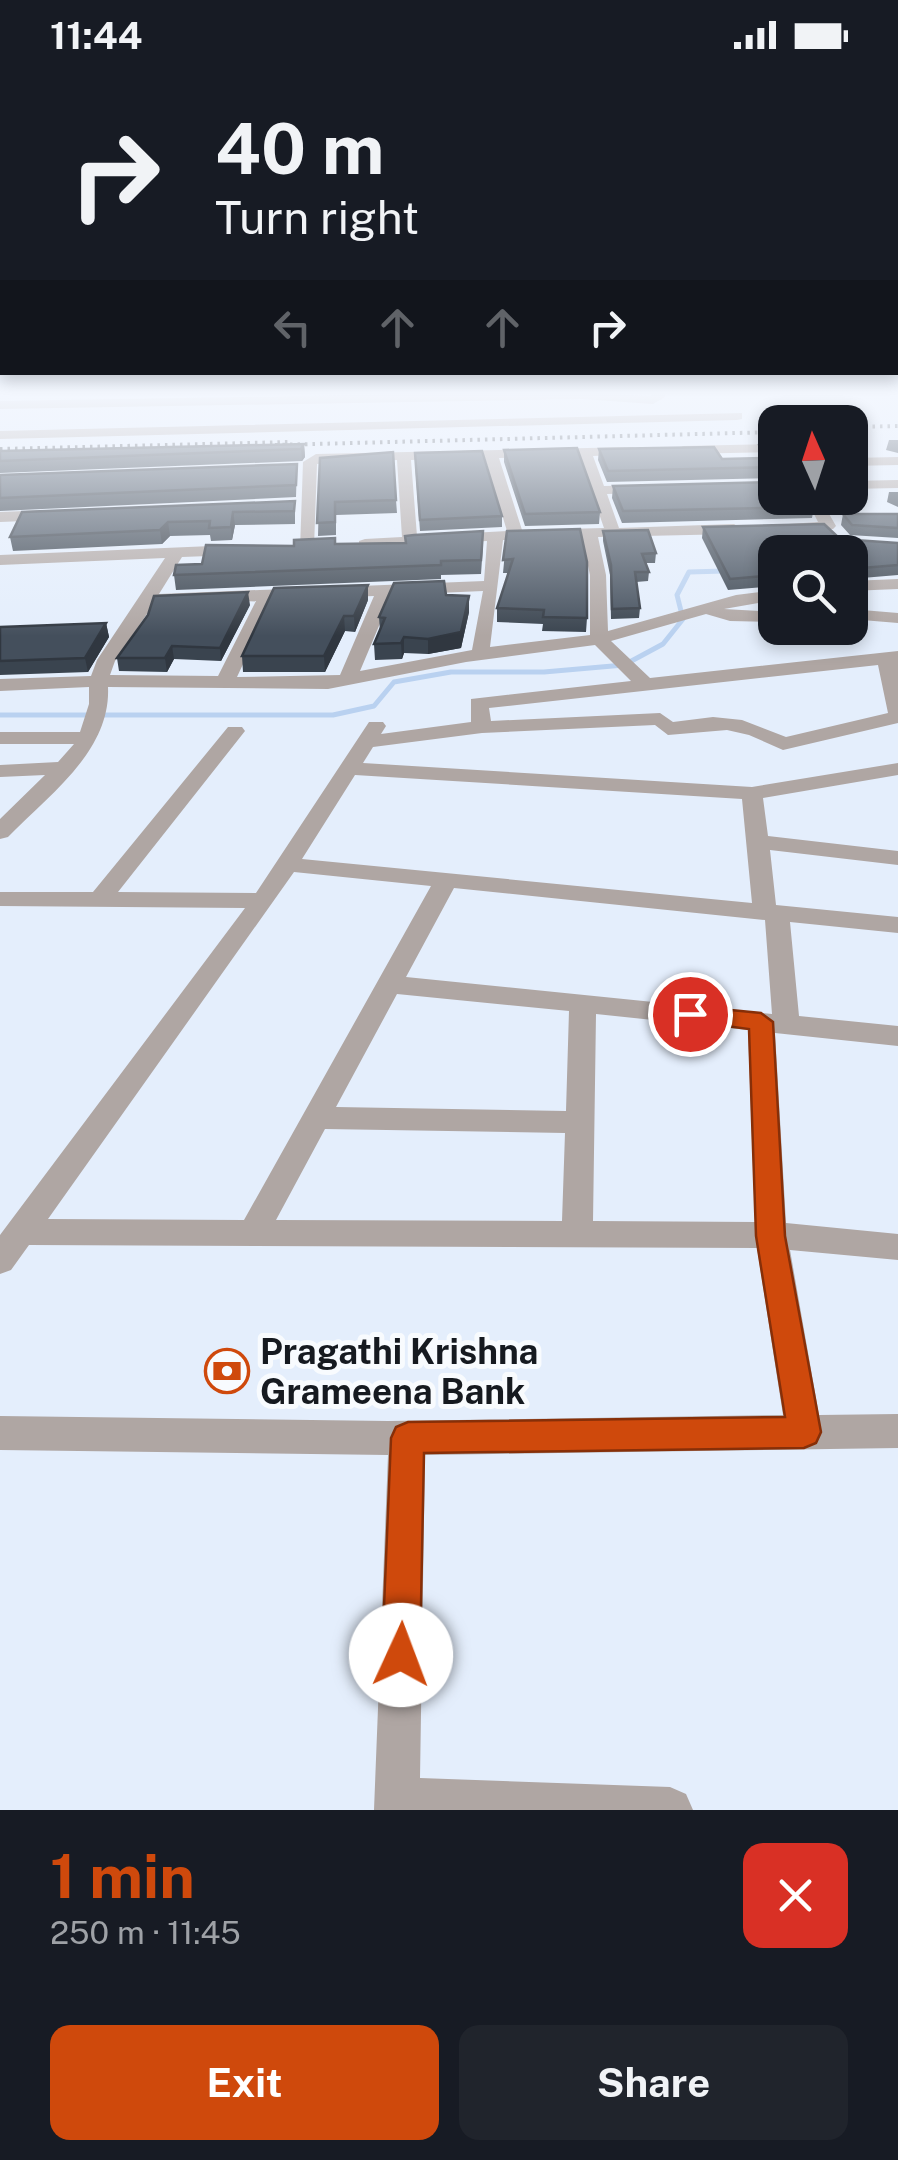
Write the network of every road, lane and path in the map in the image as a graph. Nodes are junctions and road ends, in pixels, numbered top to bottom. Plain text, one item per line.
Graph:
1 (309, 473) edge
2 (405, 473) edge
3 (497, 473) edge
4 (593, 473) edge
5 (898, 484) edge
6 (868, 485) edge
7 (658, 488) edge
8 (599, 490) junction
9 (309, 505) junction
10 (290, 506) edge
11 (58, 514) edge
12 (827, 515) edge
13 (0, 517) edge
14 (831, 520) junction
15 (750, 528) edge
16 (769, 528) edge
17 (613, 532) junction
18 (589, 534) junction
19 (516, 535) junction
20 (839, 535) edge
21 (495, 537) junction
22 (410, 542) junction
23 (324, 546) junction
24 (288, 548) edge
25 (250, 550) edge
26 (176, 553) junction
27 (0, 560) edge
28 (898, 584) edge
29 (868, 585) edge
30 (492, 586) junction
31 (385, 590) junction
32 (267, 595) junction
33 (758, 599) edge
34 (148, 600) junction
35 (703, 610) junction
36 (868, 616) edge
37 (758, 617) edge
38 (898, 618) edge
39 (598, 638) junction
40 (879, 654) edge
41 (480, 655) junction
42 (347, 680) junction
43 (98, 681) junction
44 (224, 682) junction
45 (646, 684) junction
46 (0, 685) edge
47 (897, 706) edge
48 (94, 722) junction
49 (482, 727) junction
50 (236, 730) dead end
51 (0, 738) edge
52 (62, 768) junction
53 (348, 768) junction
54 (0, 771) edge
55 (896, 778) edge
56 (752, 792) junction
57 (0, 832) edge
58 (758, 842) junction
59 (898, 858) edge
60 (286, 864) junction
61 (446, 880) junction
62 (0, 899) edge
63 (100, 900) junction
64 (263, 901) junction
65 (771, 912) junction
66 (898, 924) edge
67 (389, 984) junction
68 (583, 1004) junction
69 (774, 1023) junction
70 (898, 1036) edge
71 (316, 1118) junction
72 (580, 1122) junction
73 (21, 1232) junction
74 (252, 1233) junction
75 (577, 1234) junction
76 (770, 1236) junction
77 (898, 1247) edge
78 (0, 1260) edge
79 (898, 1431) edge
80 (804, 1432) junction
81 (0, 1433) edge
82 (408, 1438) junction
83 (397, 1805) edge
84 (670, 1810) edge

1 - 9 street
2 - 22 street
3 - 19 street
4 - 8 street
5 - 6 street
7 - 8 street
8 - 17 street
9 - 10 street
9 - 23 street
11 - 13 street
12 - 14 street
14 - 16 street
14 - 20 street
15 - 17 street
17 - 18 street
18 - 19 street
18 - 39 street
19 - 21 street
21 - 22 street
21 - 30 street
22 - 23 street
23 - 24 street
25 - 26 street
26 - 27 street
26 - 34 street
28 - 29 street
30 - 31 street
30 - 41 street
31 - 32 street
31 - 42 street
32 - 34 street
32 - 44 street
33 - 35 street
34 - 43 street
35 - 37 street
35 - 39 street
36 - 38 street
39 - 41 street
39 - 45 street
40 - 45 street
40 - 47 street
41 - 42 street
42 - 44 street
43 - 44 street
43 - 46 street
43 - 48 street
45 - 49 street
47 - 49 street
48 - 51 street
48 - 52 street
49 - 53 street
50 - 63 street
52 - 54 street
52 - 57 street
53 - 56 street
53 - 60 street
55 - 56 street
56 - 58 street
58 - 59 street
58 - 65 street
60 - 61 street
60 - 64 street
61 - 65 street
61 - 67 street
62 - 63 street
63 - 64 street
64 - 73 street
65 - 66 street
65 - 69 street
67 - 68 street
67 - 71 street
68 - 69 street
68 - 72 street
69 - 70 street
69 - 76 street
71 - 72 street
71 - 74 street
72 - 75 street
73 - 74 street
73 - 78 street
74 - 75 street
75 - 76 street
76 - 77 street
76 - 80 street
79 - 80 street
80 - 82 street
81 - 82 street
82 - 83 street
83 - 84 street

